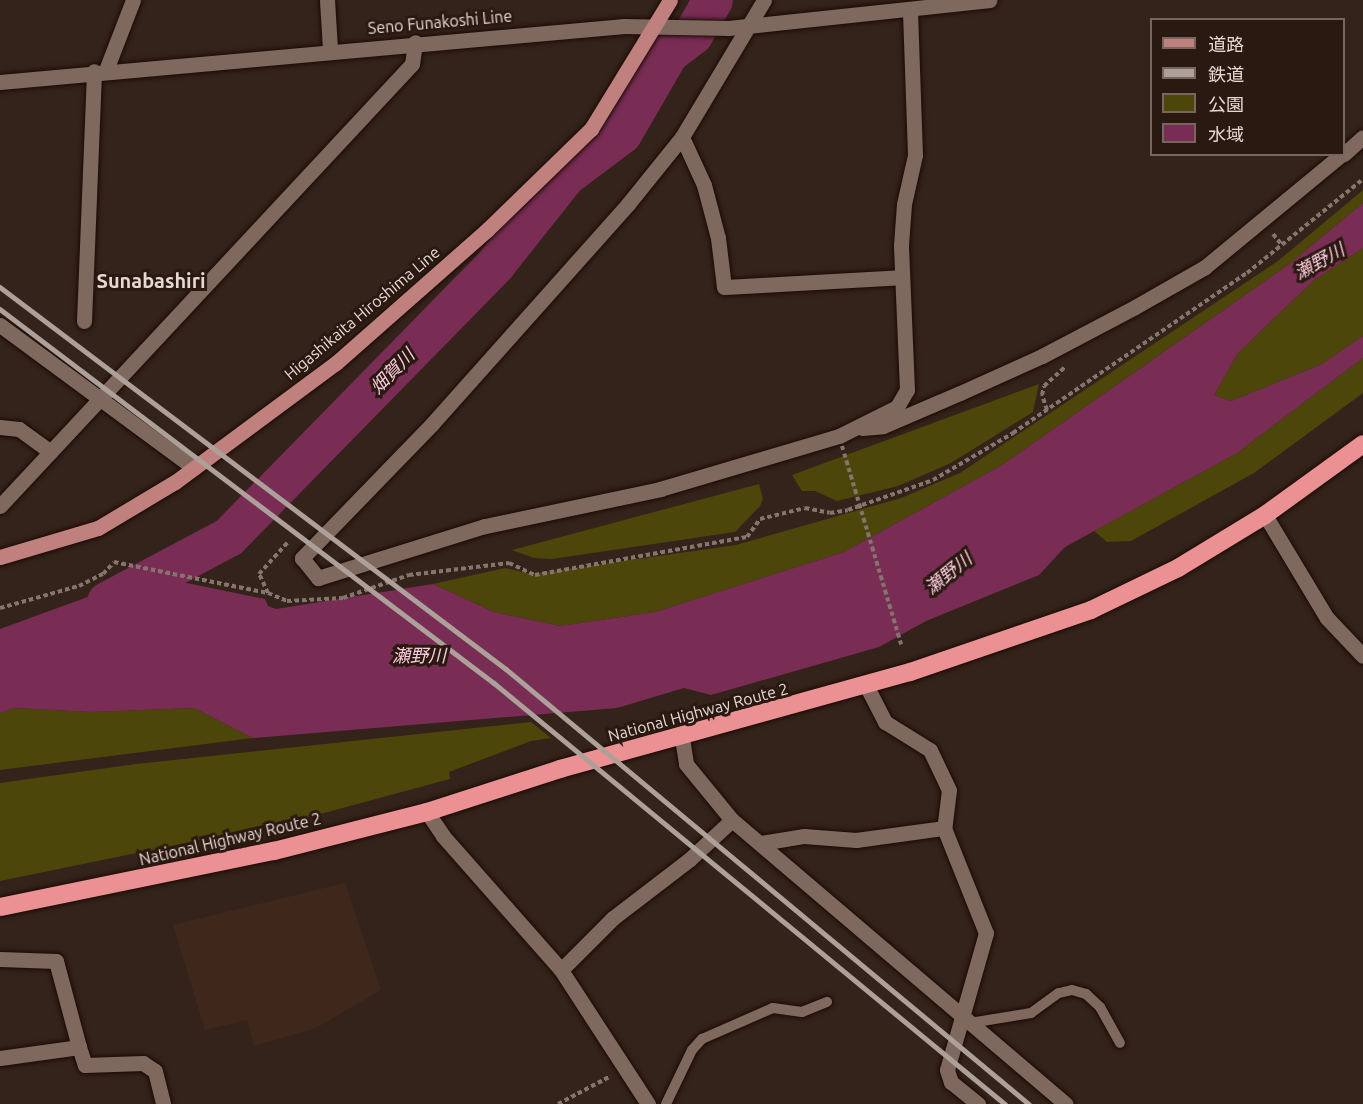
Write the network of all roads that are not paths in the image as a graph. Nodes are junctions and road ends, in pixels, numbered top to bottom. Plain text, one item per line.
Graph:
1 (133, 0) edge
2 (327, 0) edge
3 (670, 0) edge
4 (764, 0) edge
5 (990, 0) edge
6 (910, 9) junction
7 (750, 26) junction
8 (662, 28) junction
9 (415, 42) junction
10 (330, 50) junction
11 (100, 71) junction
12 (0, 82) edge
13 (682, 137) junction
14 (1363, 138) edge
15 (1345, 152) edge
16 (1341, 156) edge
17 (902, 277) junction
18 (84, 321) dead end
19 (0, 325) edge
20 (102, 397) junction
21 (0, 427) edge
22 (853, 428) junction
23 (1363, 444) edge
24 (51, 452) junction
25 (194, 468) junction
26 (0, 506) edge
27 (1265, 515) junction
28 (0, 556) edge
29 (1363, 656) edge
30 (866, 685) junction
31 (682, 738) junction
32 (428, 812) junction
33 (732, 820) junction
34 (944, 828) junction
35 (760, 843) junction
36 (0, 907) edge
37 (0, 959) edge
38 (561, 970) junction
39 (827, 1002) dead end
40 (966, 1019) junction
41 (1120, 1043) dead end
42 (79, 1047) junction
43 (0, 1058) edge
44 (163, 1104) edge
45 (648, 1104) edge
46 (666, 1104) edge
47 (978, 1104) edge
48 (1066, 1104) edge

1 - 11 street
2 - 10 street
3 - 8 main road, Higashikaita Hiroshima Line
4 - 7 street
5 - 6 street, Seno Funakoshi Line
6 - 7 street, Seno Funakoshi Line
6 - 17 street
7 - 8 street, Seno Funakoshi Line
7 - 13 street
8 - 9 street, Seno Funakoshi Line
8 - 25 main road, Higashikaita Hiroshima Line
9 - 10 street, Seno Funakoshi Line
9 - 20 street
10 - 11 street, Seno Funakoshi Line
11 - 12 street, Seno Funakoshi Line
11 - 18 street
13 - 17 street
13 - 22 street
14 - 15 street
16 - 22 street
17 - 22 street
19 - 20 street
20 - 24 street
20 - 25 street
21 - 24 street
23 - 27 highway, National Highway Route 2
24 - 26 street
25 - 28 main road, Higashikaita Hiroshima Line
27 - 29 street
27 - 30 highway, National Highway Route 2
30 - 31 highway, National Highway Route 2
30 - 34 street
31 - 32 highway, National Highway Route 2
31 - 33 street
32 - 36 highway, National Highway Route 2
32 - 38 street
33 - 35 street
33 - 38 street
34 - 35 street
34 - 40 street
35 - 40 street
37 - 42 street
38 - 45 street
39 - 46 lane
40 - 41 lane
40 - 47 street
40 - 48 street
42 - 43 street
42 - 44 street

